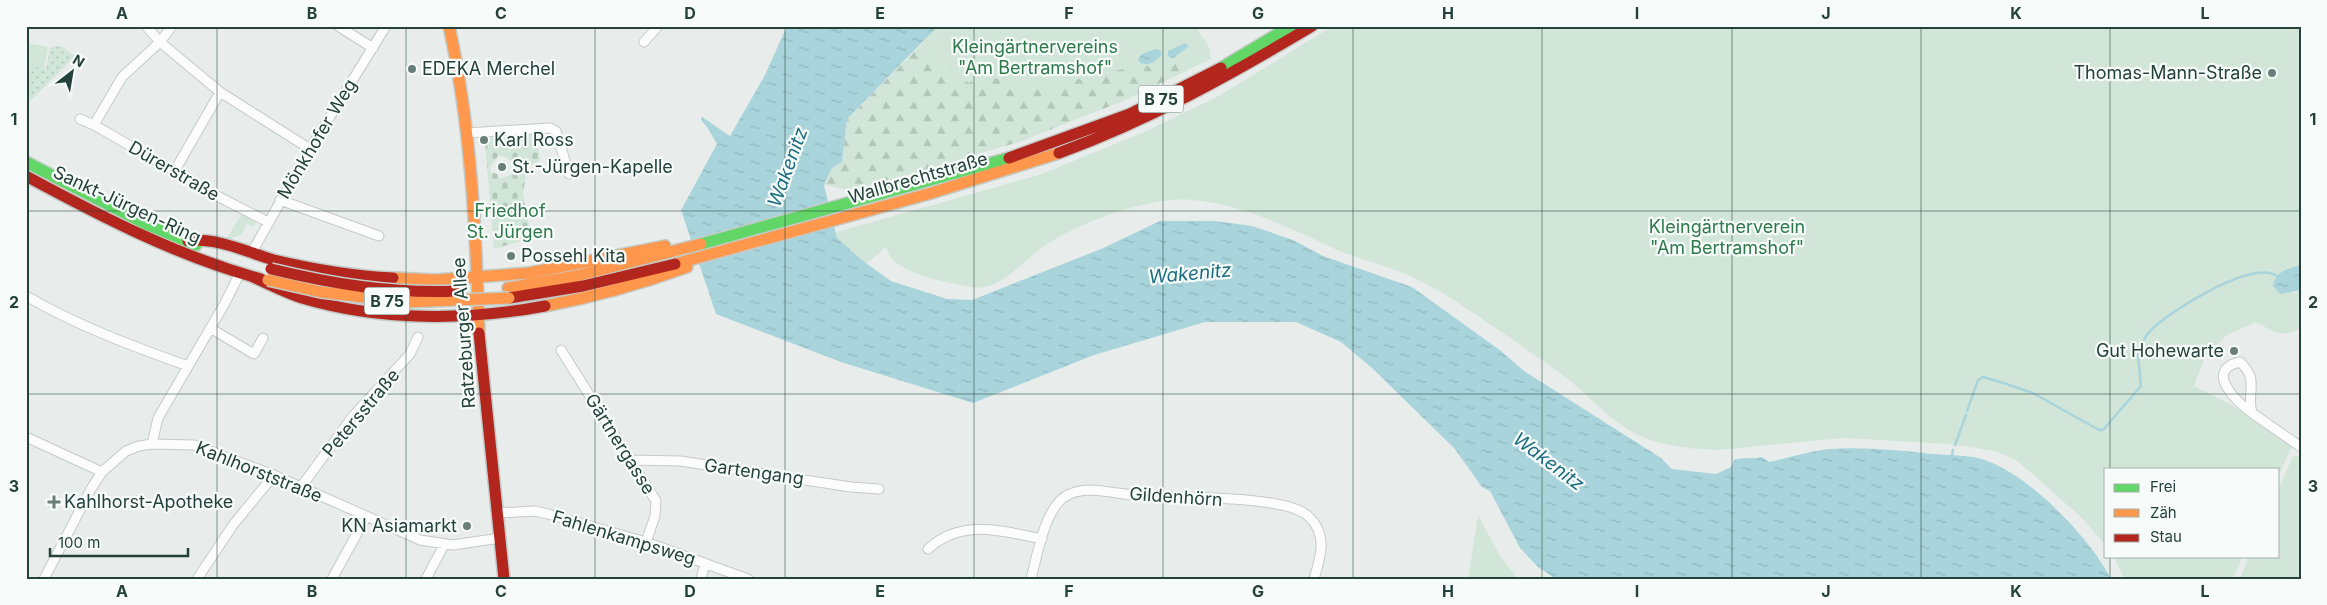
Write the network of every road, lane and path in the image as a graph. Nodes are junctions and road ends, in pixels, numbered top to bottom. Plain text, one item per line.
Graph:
1 (146, 26) edge
2 (172, 26) edge
3 (338, 26) edge
4 (386, 26) edge
5 (449, 26) edge
6 (658, 26) edge
7 (1291, 26) edge
8 (1312, 26) edge
9 (160, 42) junction
10 (644, 42) dead end
11 (373, 48) junction
12 (220, 92) junction
13 (80, 119) dead end
14 (94, 125) junction
15 (466, 133) junction
16 (310, 148) junction
17 (26, 162) edge
18 (174, 172) junction
19 (569, 174) dead end
20 (26, 176) edge
21 (906, 194) junction
22 (280, 200) junction
23 (268, 222) junction
24 (733, 235) junction
25 (379, 236) dead end
26 (188, 241) junction
27 (737, 247) junction
28 (251, 254) junction
29 (226, 255) junction
30 (240, 273) junction
31 (269, 275) junction
32 (253, 277) junction
33 (478, 278) junction
34 (508, 293) junction
35 (26, 296) edge
36 (479, 314) junction
37 (210, 328) junction
38 (418, 337) dead end
39 (263, 338) dead end
40 (561, 350) dead end
41 (188, 366) junction
42 (2252, 413) junction
43 (26, 437) edge
44 (152, 444) junction
45 (2301, 447) edge
46 (630, 460) junction
47 (102, 472) junction
48 (274, 475) junction
49 (301, 487) junction
50 (879, 489) dead end
51 (497, 513) junction
52 (366, 517) junction
53 (500, 538) junction
54 (1042, 539) junction
55 (646, 542) junction
56 (444, 545) junction
57 (928, 549) dead end
58 (705, 563) junction
59 (44, 579) edge
60 (197, 579) edge
61 (332, 579) edge
62 (426, 579) edge
63 (504, 579) edge
64 (701, 579) edge
65 (748, 579) edge
66 (1031, 579) edge
67 (1314, 579) edge

1 - 9 street
2 - 9 street
3 - 11 street
4 - 11 street, Mönkhofer Weg
5 - 15 main road, Ratzeburger Allee
6 - 10 street
7 - 21 main road, Wallbrechtstraße / B 75
8 - 21 main road, Wallbrechtstraße / B 75
9 - 12 street
9 - 14 street
11 - 16 street, Mönkhofer Weg
12 - 16 street
12 - 18 street
13 - 14 street, Dürerstraße
14 - 18 street, Dürerstraße
15 - 19 street
15 - 33 main road, Ratzeburger Allee
16 - 22 street, Mönkhofer Weg
17 - 26 main road, Sankt-Jürgen-Ring / B 75
18 - 23 street, Dürerstraße
20 - 30 main road, Sankt-Jürgen-Ring / B 75
21 - 24 main road, Wallbrechtstraße / B 75
21 - 27 main road, Wallbrechtstraße / B 75
22 - 23 street, Mönkhofer Weg
22 - 25 street
23 - 28 street, Mönkhofer Weg
24 - 33 main road
24 - 34 main road, Wallbrechtstraße / B 75
26 - 28 main road
26 - 29 main road, Sankt-Jürgen-Ring / B 75
27 - 34 main road, Wallbrechtstraße / B 75
27 - 36 main road
28 - 33 main road
29 - 30 main road
29 - 31 main road, Sankt-Jürgen-Ring / B 75
30 - 32 main road, Sankt-Jürgen-Ring / B 75
30 - 37 street
31 - 32 main road, Sankt-Jürgen-Ring / B 75
31 - 34 main road, Sankt-Jürgen-Ring / B 75, bridge
32 - 36 main road
33 - 36 main road, Ratzeburger Allee
35 - 41 street
36 - 51 main road, Ratzeburger Allee
37 - 39 street
37 - 41 street
38 - 49 street, Petersstraße
40 - 46 street, Gärtnergasse
41 - 44 street
42 - 42 street
42 - 45 street
43 - 47 street
44 - 47 street, Kahlhorststraße
44 - 48 street, Kahlhorststraße
46 - 50 street, Gartengang
46 - 55 street, Gärtnergasse
47 - 59 street
48 - 49 street, Kahlhorststraße
48 - 60 street
49 - 52 street, Kahlhorststraße
51 - 53 main road, Ratzeburger Allee
51 - 55 street, Fahlenkampsweg
52 - 56 street, Kahlhorststraße
52 - 61 street
53 - 56 street, Kahlhorststraße
53 - 63 main road, Ratzeburger Allee
54 - 57 street
54 - 66 street, Gildenhörn
54 - 67 street, Gildenhörn
55 - 58 street, Fahlenkampsweg
56 - 62 street
58 - 64 street
58 - 65 street, Fahlenkampsweg

